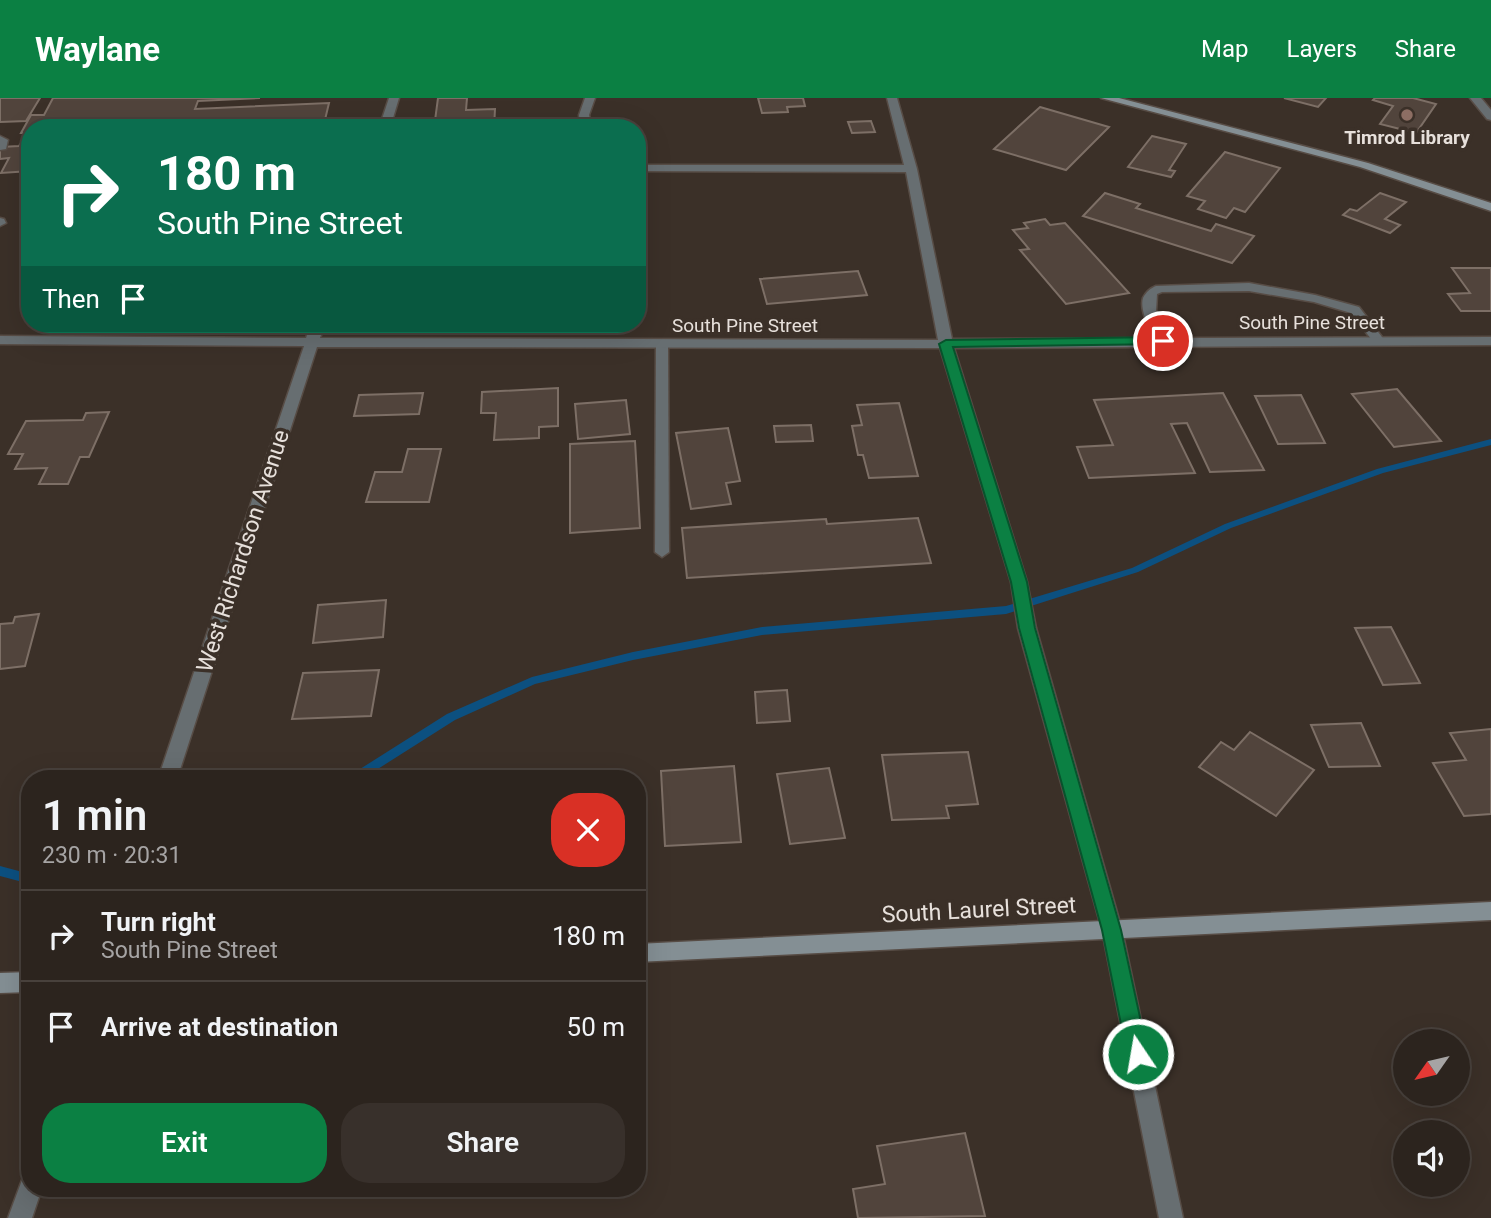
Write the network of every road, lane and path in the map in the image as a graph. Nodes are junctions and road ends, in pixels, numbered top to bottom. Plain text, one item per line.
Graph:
1 (394, 98) edge
2 (590, 98) edge
3 (892, 98) edge
4 (1106, 98) edge
5 (1475, 98) edge
6 (1491, 117) edge
7 (387, 119) edge
8 (584, 119) edge
9 (646, 168) edge
10 (911, 169) junction
11 (1491, 207) edge
12 (315, 333) edge
13 (0, 340) edge
14 (1163, 341) junction
15 (1380, 341) junction
16 (1491, 341) edge
17 (312, 343) junction
18 (946, 344) junction
19 (663, 345) junction
20 (662, 552) dead end
21 (170, 770) edge
22 (1491, 911) edge
23 (1112, 930) junction
24 (646, 953) edge
25 (21, 982) edge
26 (0, 983) edge
27 (27, 1197) edge
28 (20, 1218) edge
29 (1171, 1218) edge

1 - 7 street
2 - 8 street
3 - 10 street
4 - 11 street
5 - 6 street
9 - 10 street
10 - 18 street
12 - 17 street, West Richardson Avenue
13 - 17 street, South Pine Street
14 - 15 street, South Pine Street
14 - 15 lane
14 - 18 street, South Pine Street
15 - 16 street, South Pine Street
17 - 19 street, South Pine Street
17 - 21 street, West Richardson Avenue
18 - 19 street, South Pine Street
18 - 23 street
19 - 20 lane
22 - 23 street, South Laurel Street
23 - 24 street, South Laurel Street
23 - 29 street
25 - 26 street
27 - 28 street

